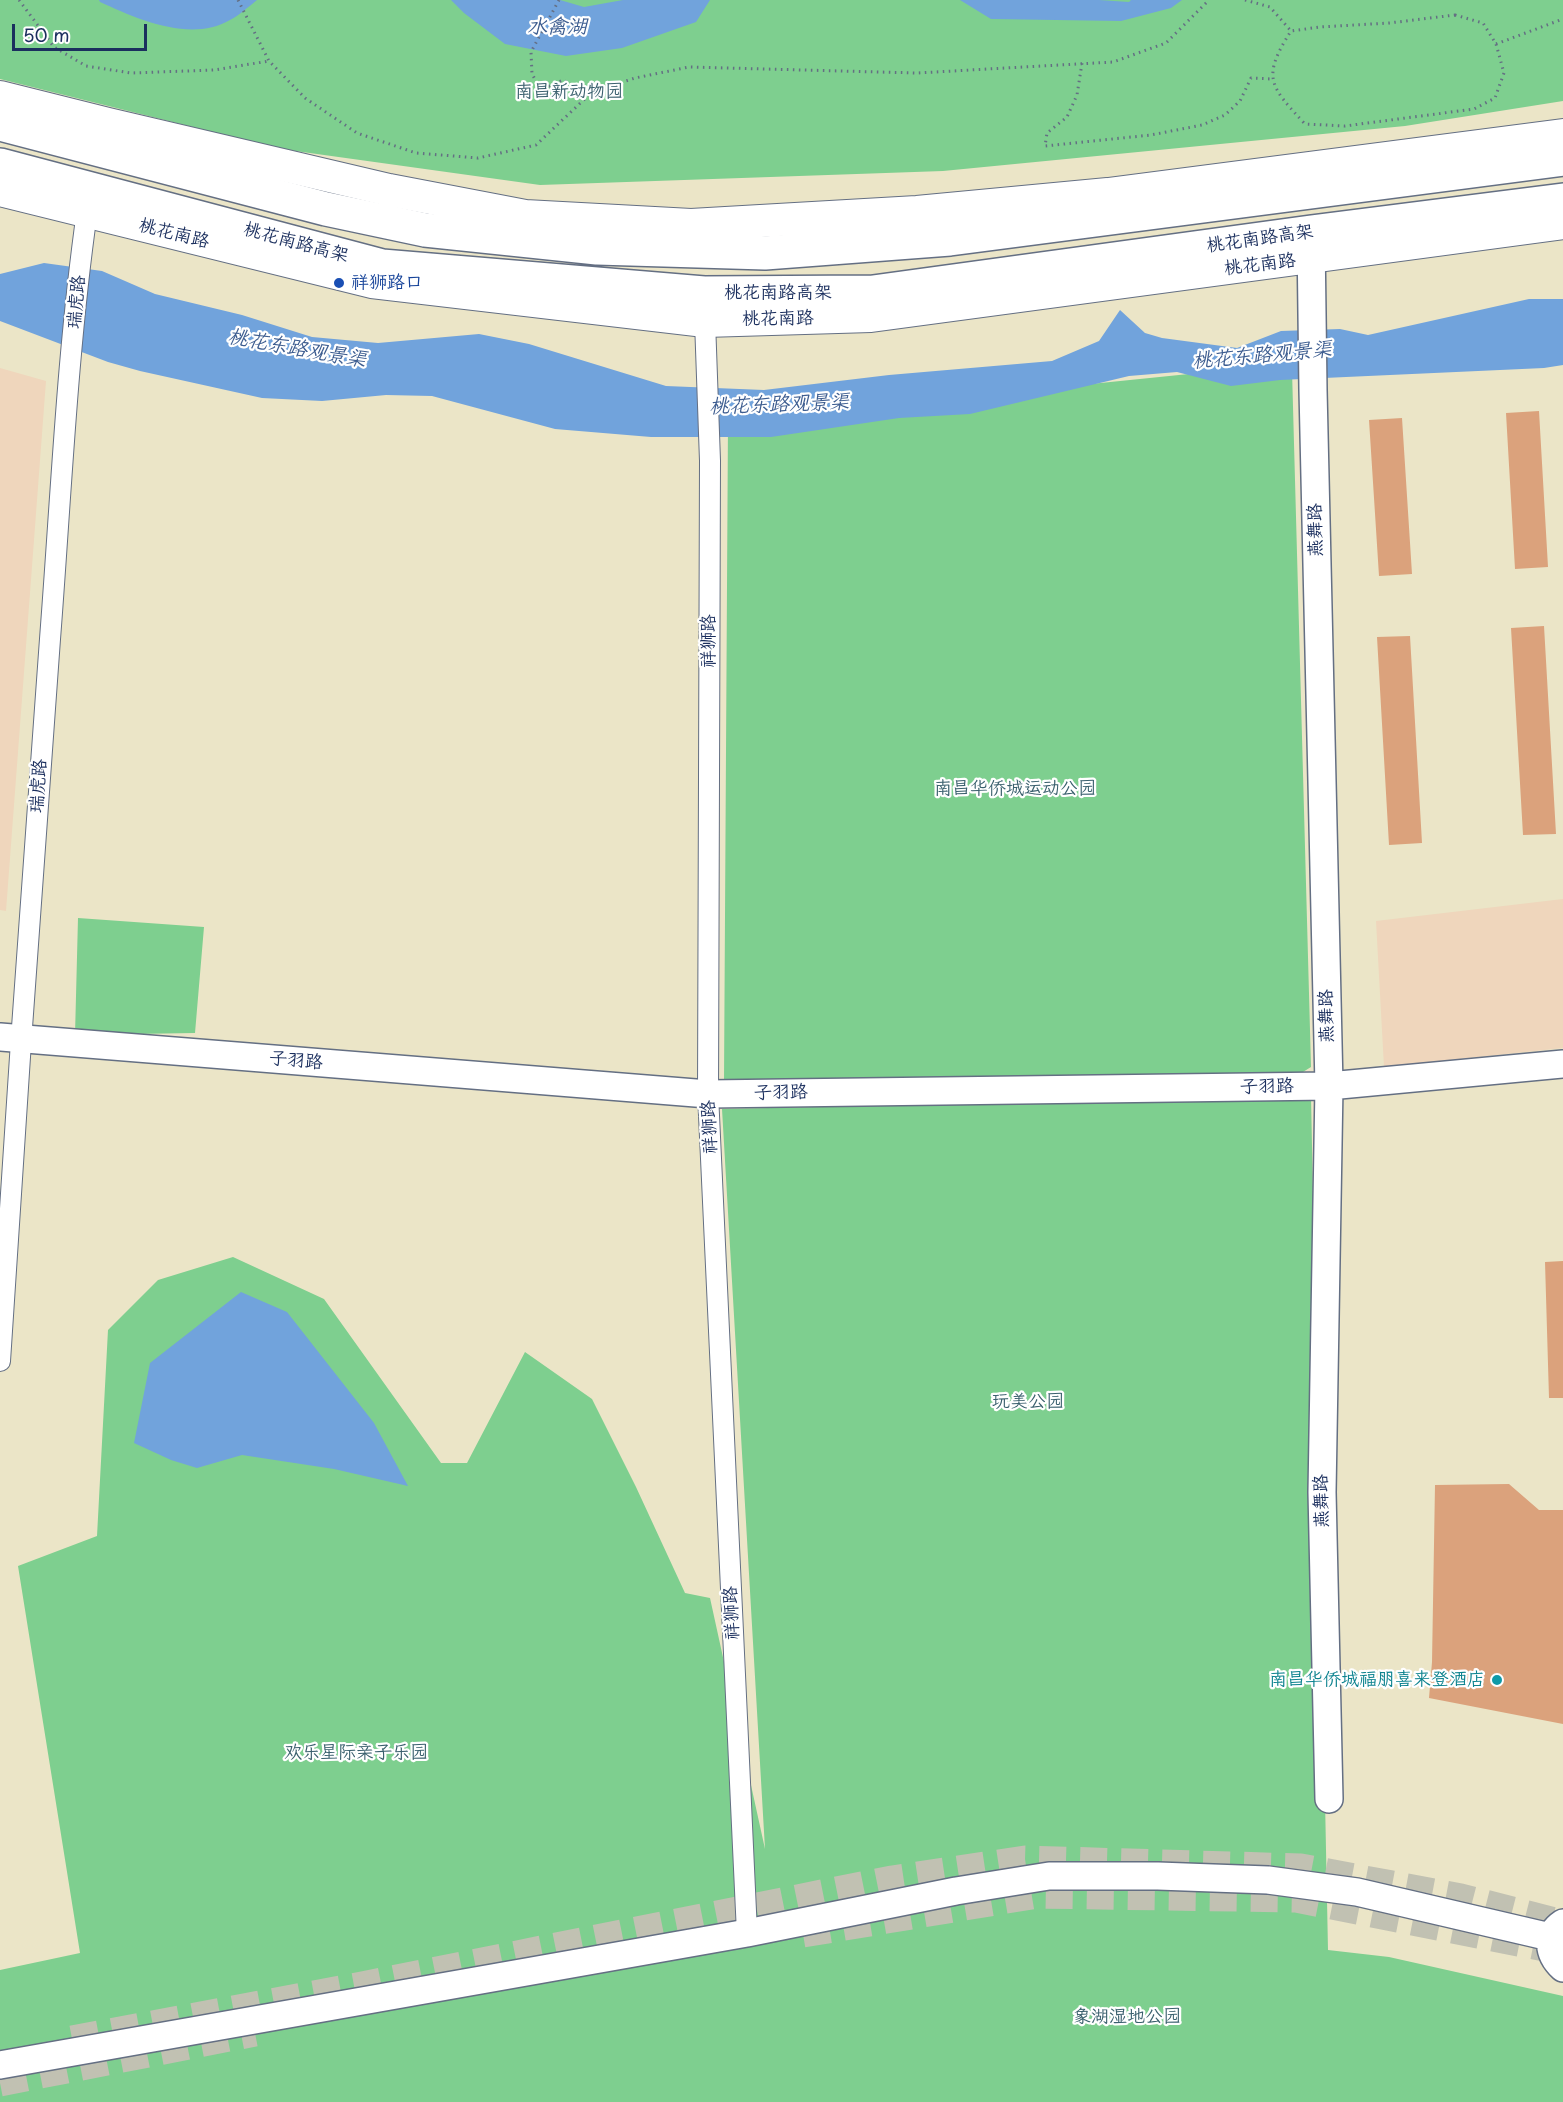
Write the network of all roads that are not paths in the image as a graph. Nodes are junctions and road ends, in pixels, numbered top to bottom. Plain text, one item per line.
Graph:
1 (0, 97) edge
2 (0, 124) edge
3 (1563, 135) edge
4 (1563, 159) edge
5 (0, 165) edge
6 (0, 190) edge
7 (1563, 200) edge
8 (87, 212) junction
9 (1563, 223) edge
10 (1311, 245) junction
11 (705, 321) junction
12 (10, 1038) edge
13 (1563, 1064) edge
14 (1329, 1086) junction
15 (708, 1094) junction
16 (0, 1361) edge
17 (1329, 1799) dead end
18 (1557, 1930) edge
19 (747, 1933) junction
20 (1563, 1968) edge
21 (0, 2065) edge

1 - 3 main road
2 - 4 highway
5 - 10 highway, 桃花南路高架
6 - 8 main road, 桃花南路
7 - 10 highway, 桃花南路高架
8 - 11 main road, 桃花南路
8 - 12 street, 瑞虎路
9 - 10 main road, 桃花南路
10 - 11 main road, 桃花南路
10 - 14 street, 燕舞路
11 - 15 street, 祥狮路
12 - 15 street, 子羽路
12 - 16 street, 瑞虎路
13 - 14 street, 子羽路
14 - 15 street, 子羽路
14 - 17 street, 燕舞路
15 - 19 street, 祥狮路
18 - 19 street
18 - 20 street
19 - 21 street

